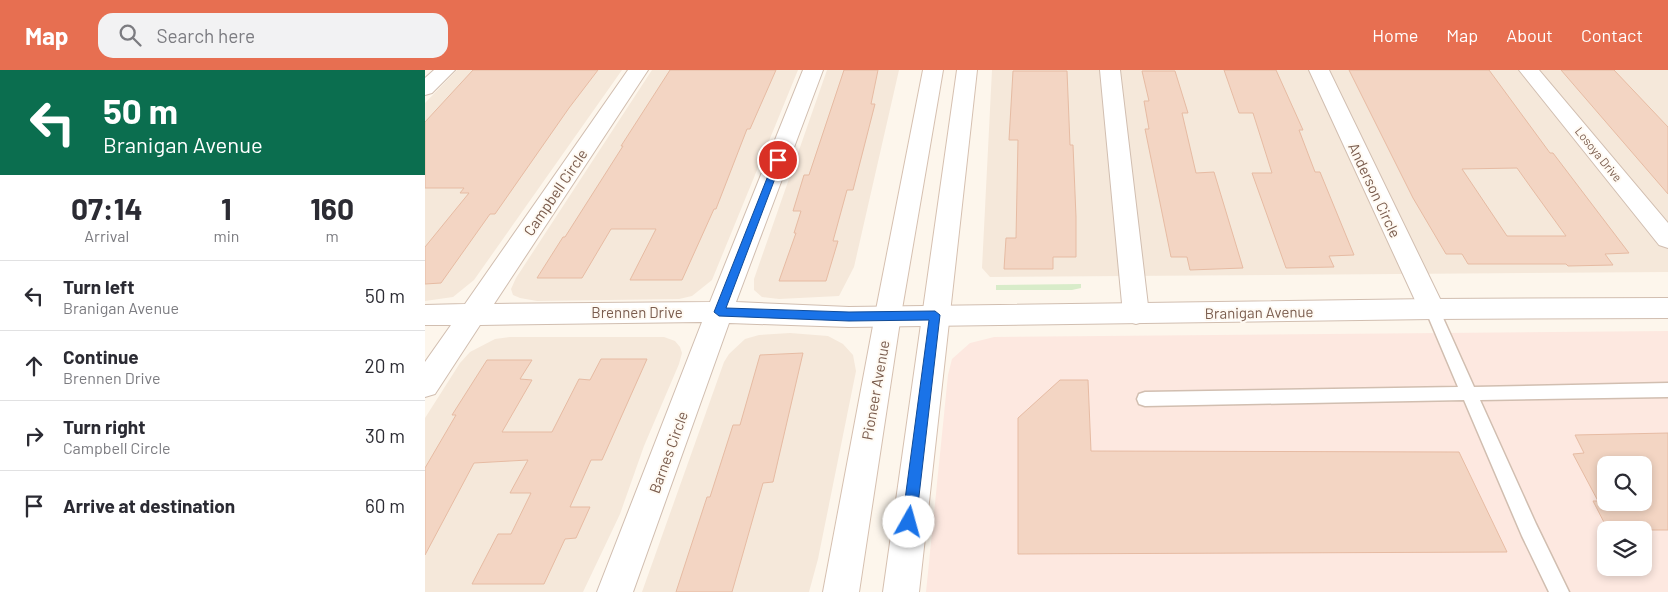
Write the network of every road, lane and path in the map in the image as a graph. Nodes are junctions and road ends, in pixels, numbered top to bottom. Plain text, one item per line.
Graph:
1 (445, 70) edge
2 (638, 70) edge
3 (813, 70) edge
4 (933, 70) edge
5 (967, 70) edge
6 (1110, 70) edge
7 (1319, 70) edge
8 (1529, 70) edge
9 (425, 90) edge
10 (1668, 238) edge
11 (1668, 308) edge
12 (1432, 309) junction
13 (719, 312) junction
14 (473, 314) junction
15 (1136, 314) junction
16 (425, 315) edge
17 (888, 315) junction
18 (935, 315) junction
19 (849, 316) joint
20 (425, 385) edge
21 (1668, 390) edge
22 (1469, 392) junction
23 (1145, 398) dead end
24 (615, 592) edge
25 (841, 592) edge
26 (901, 592) edge
27 (1559, 592) edge

1 - 9 street
2 - 14 street, Campbell Circle
3 - 13 street
4 - 17 street, Pioneer Avenue
5 - 18 street
6 - 15 street
7 - 12 street, Anderson Circle
8 - 10 street, Losoya Drive
11 - 12 street, Branigan Avenue
12 - 15 street, Branigan Avenue
12 - 22 lane
13 - 14 street, Brennen Drive
13 - 19 street, Brennen Drive
13 - 24 street, Barnes Circle
14 - 16 street, Brennen Drive
14 - 20 street
15 - 18 street, Branigan Avenue
17 - 18 street, Branigan Avenue
17 - 19 street, Branigan Avenue
17 - 25 street, Pioneer Avenue
18 - 26 street
21 - 22 lane
22 - 23 lane
22 - 27 lane

